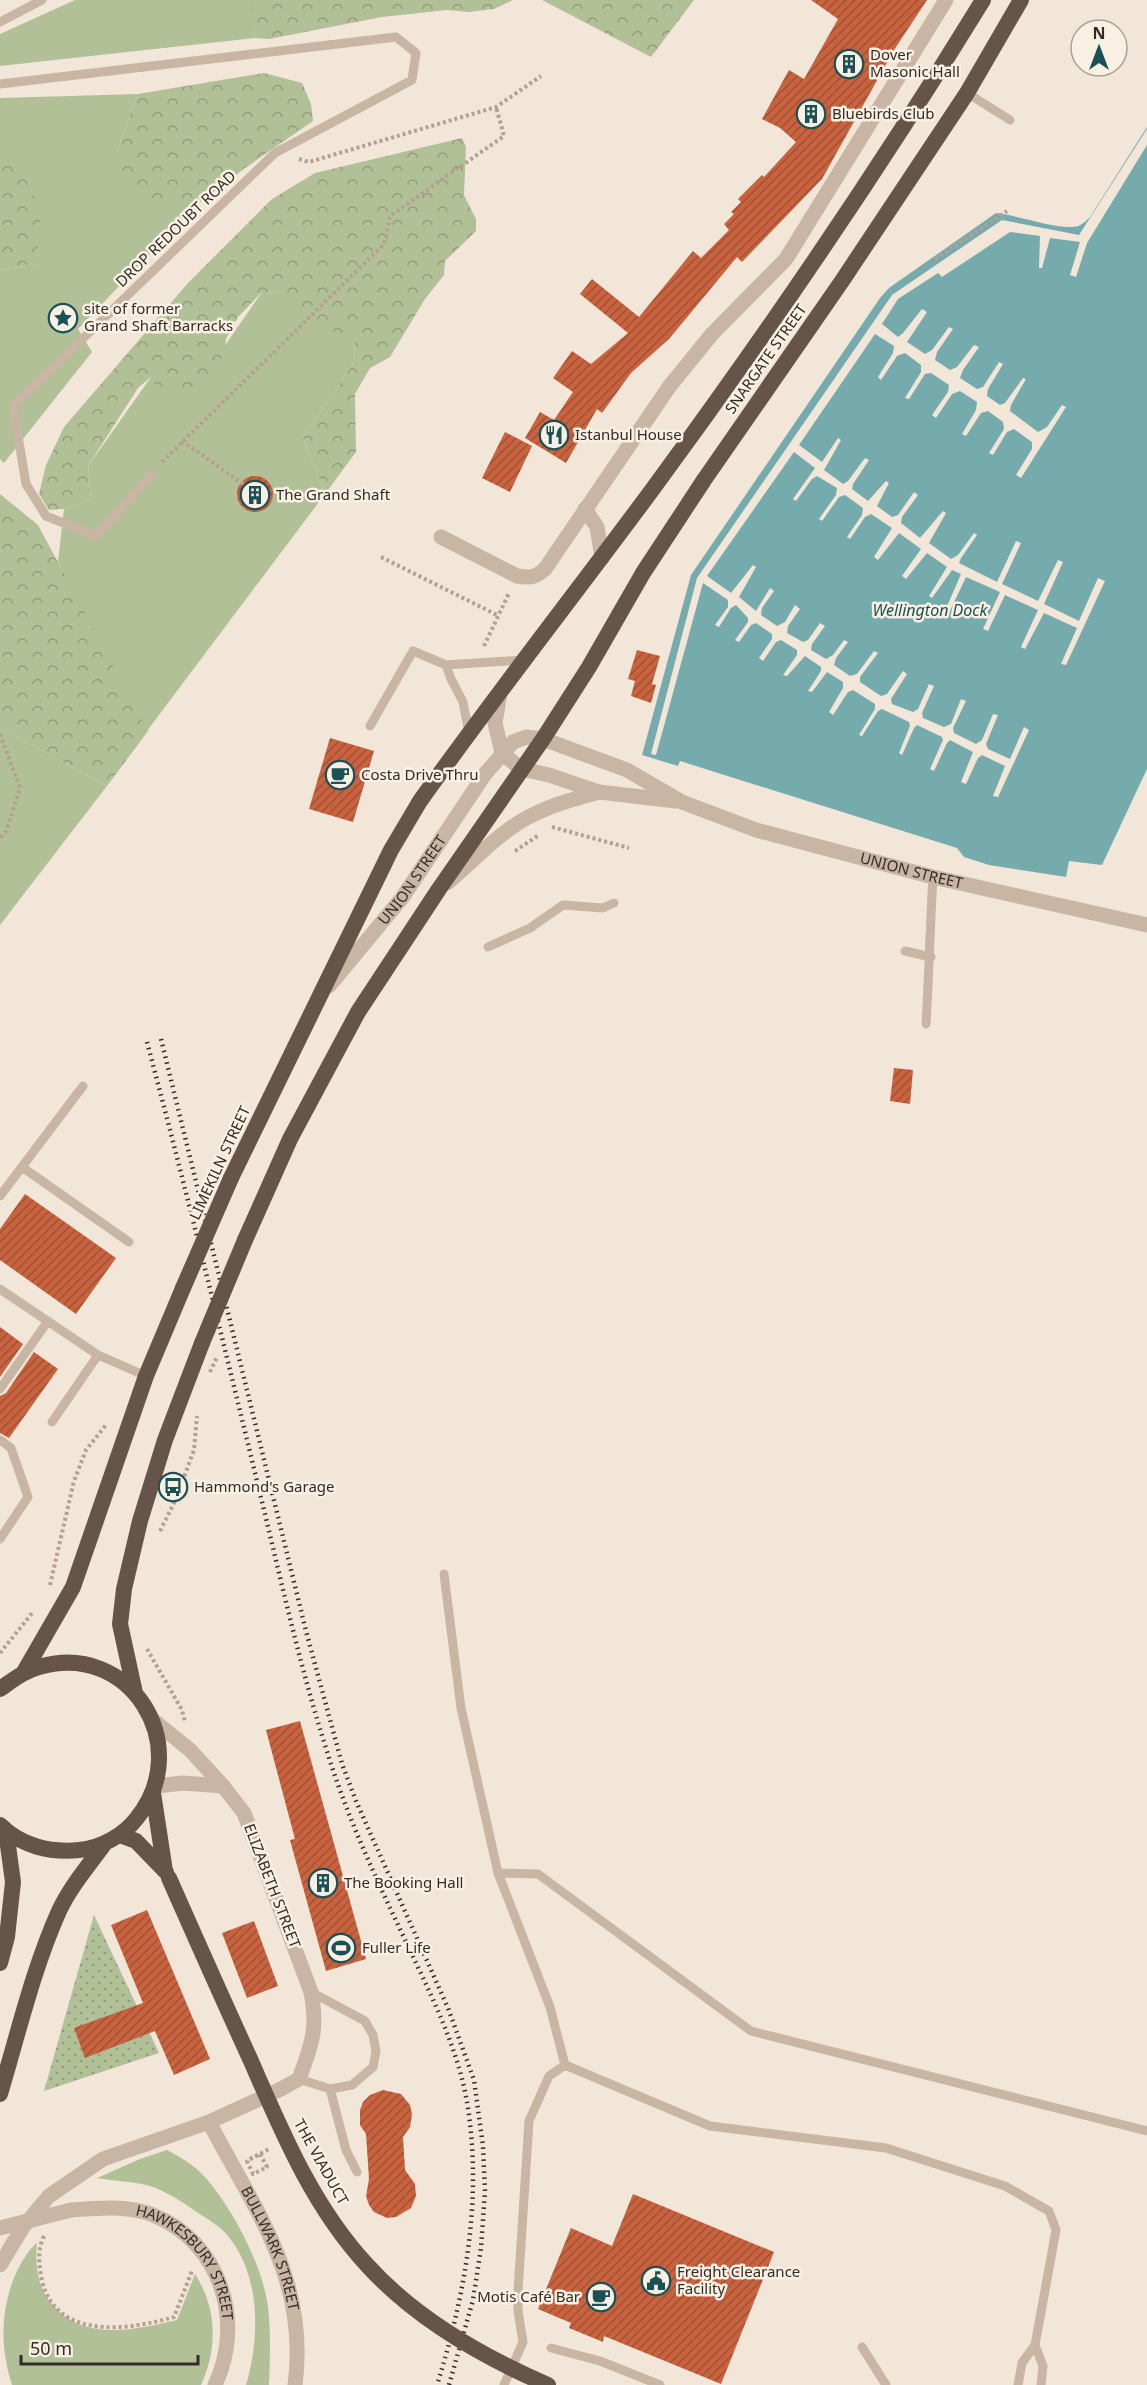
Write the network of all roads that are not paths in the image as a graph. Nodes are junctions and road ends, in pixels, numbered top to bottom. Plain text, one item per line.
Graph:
1 (42, 0) edge
2 (946, 0) edge
3 (983, 0) edge
4 (1021, 0) edge
5 (0, 22) edge
6 (0, 84) edge
7 (967, 93) junction
8 (1010, 120) dead end
9 (786, 259) junction
10 (808, 272) junction
11 (152, 474) road end
12 (585, 509) junction
13 (441, 537) dead end
14 (602, 558) junction
15 (527, 660) junction
16 (447, 666) junction
17 (500, 693) junction
18 (370, 726) dead end
19 (469, 733) junction
20 (543, 739) junction
21 (502, 753) junction
22 (521, 769) junction
23 (599, 792) junction
24 (682, 802) junction
25 (933, 877) junction
26 (439, 889) junction
27 (614, 903) dead end
28 (1147, 925) edge
29 (488, 947) dead end
30 (905, 951) dead end
31 (931, 957) junction
32 (316, 1002) junction
33 (926, 1024) dead end
34 (83, 1086) dead end
35 (22, 1167) junction
36 (0, 1196) edge
37 (129, 1242) dead end
38 (0, 1289) edge
39 (48, 1322) junction
40 (98, 1355) junction
41 (146, 1376) junction
42 (0, 1389) edge
43 (52, 1422) dead end
44 (0, 1440) edge
45 (0, 1539) edge
46 (444, 1574) dead end
47 (24, 1672) junction
48 (0, 1689) edge
49 (135, 1693) junction
50 (153, 1720) junction
51 (223, 1786) junction
52 (154, 1790) junction
53 (3, 1828) edge
54 (113, 1839) junction
55 (498, 1873) junction
56 (167, 1874) junction
57 (0, 1963) edge
58 (311, 1992) junction
59 (565, 2065) junction
60 (299, 2079) junction
61 (330, 2089) junction
62 (0, 2094) edge
63 (209, 2122) junction
64 (1147, 2132) edge
65 (357, 2172) dead end
66 (0, 2228) edge
67 (0, 2265) edge
68 (1035, 2345) junction
69 (862, 2347) dead end
70 (551, 2348) dead end
71 (215, 2385) edge
72 (295, 2385) edge
73 (504, 2385) edge
74 (548, 2385) edge
75 (660, 2385) edge
76 (886, 2385) edge
77 (1018, 2385) edge
78 (1041, 2385) edge

1 - 5 lane
2 - 9 street
3 - 10 highway, SNARGATE STREET
4 - 7 highway, SNARGATE STREET
6 - 11 lane, DROP REDOUBT ROAD
7 - 8 lane
7 - 20 highway, SNARGATE STREET
9 - 10 street
9 - 12 street
10 - 14 highway, SNARGATE STREET
12 - 13 street
12 - 14 street
14 - 15 highway, SNARGATE STREET
15 - 16 lane
15 - 17 highway, SNARGATE STREET
16 - 18 lane
16 - 19 lane
17 - 19 highway, LIMEKILN STREET
17 - 21 street
19 - 32 highway, LIMEKILN STREET
20 - 21 street, UNION STREET
20 - 22 highway, SNARGATE STREET
20 - 24 street, UNION STREET
21 - 22 street, UNION STREET
21 - 32 street, UNION STREET
22 - 23 street, UNION STREET
22 - 26 highway
23 - 24 street, UNION STREET
23 - 26 street, UNION STREET
24 - 25 street, UNION STREET
25 - 28 street, UNION STREET
25 - 31 lane
26 - 49 highway, bridge
27 - 29 lane
30 - 31 lane
31 - 33 lane
32 - 41 highway, LIMEKILN STREET, bridge
34 - 35 lane
35 - 36 lane
35 - 37 lane
38 - 39 lane
39 - 40 lane
39 - 42 lane
40 - 41 lane
40 - 43 lane
41 - 47 highway, LIMEKILN STREET
44 - 45 lane
46 - 55 lane
47 - 48 highway
47 - 49 highway
49 - 50 highway
50 - 51 street, ELIZABETH STREET
50 - 52 highway
51 - 52 street
51 - 58 street, ELIZABETH STREET
52 - 54 highway
52 - 56 highway, THE VIADUCT
53 - 54 highway
53 - 57 highway
54 - 56 highway, THE VIADUCT
54 - 62 highway
55 - 59 lane
55 - 64 lane
56 - 74 highway, THE VIADUCT, bridge
58 - 60 street, ELIZABETH STREET
58 - 61 lane
59 - 68 lane
59 - 73 lane
60 - 61 lane
60 - 63 street
61 - 65 lane
63 - 67 street
63 - 72 street, BULLWARK STREET
66 - 71 street, HAWKESBURY STREET, bridge
68 - 77 lane
68 - 78 lane
69 - 76 lane
70 - 75 lane

